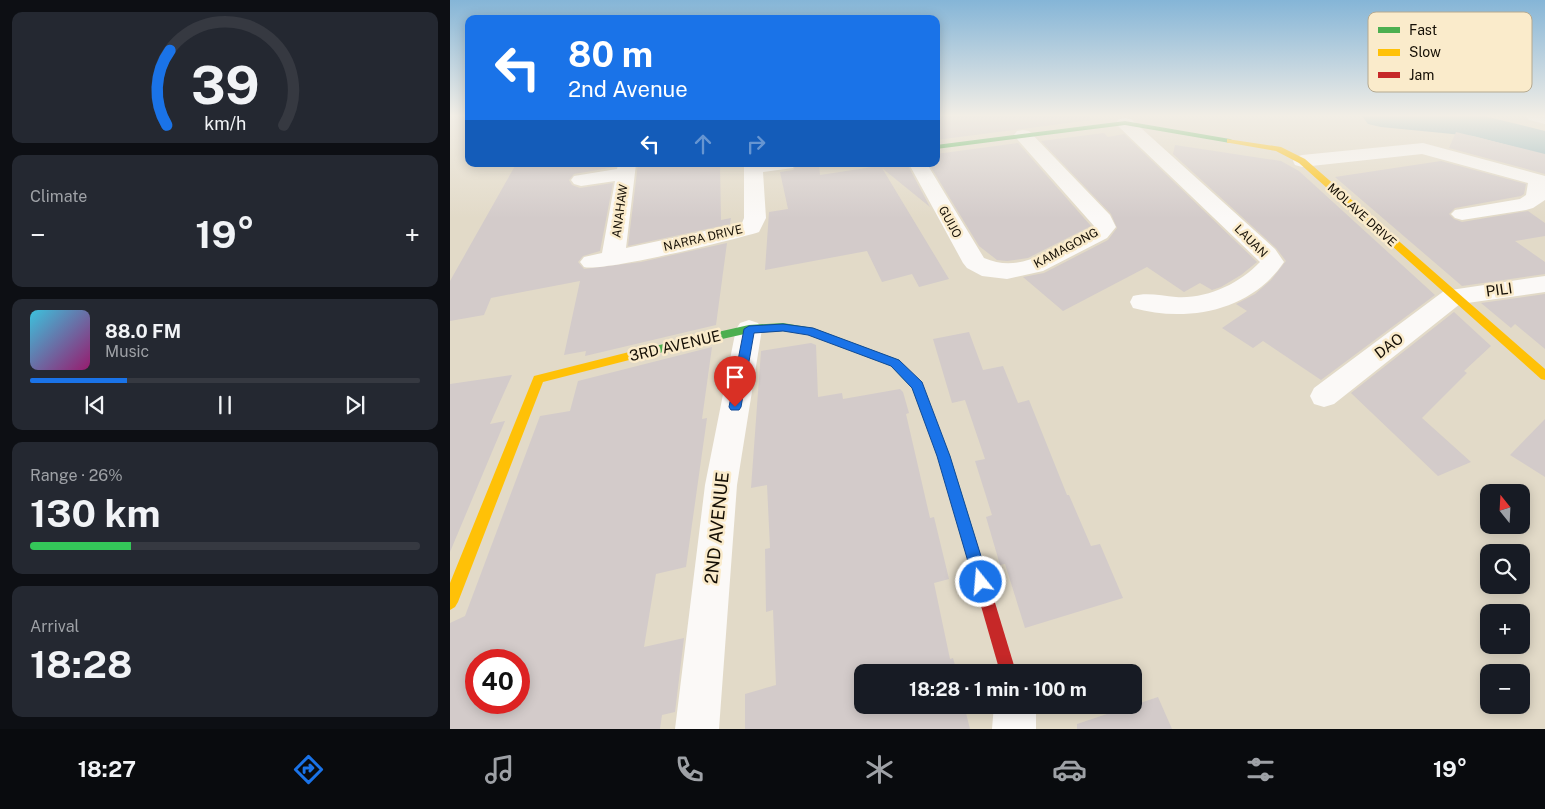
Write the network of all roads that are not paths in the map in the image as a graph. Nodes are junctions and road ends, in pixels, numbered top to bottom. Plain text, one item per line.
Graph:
1 (1036, 150) edge
2 (1154, 150) edge
3 (1280, 150) edge
4 (1404, 150) edge
5 (1430, 150) edge
6 (1302, 161) junction
7 (753, 167) edge
8 (920, 167) edge
9 (626, 169) edge
10 (581, 180) dead end
11 (1542, 181) edge
12 (1462, 214) dead end
13 (603, 260) joint
14 (992, 271) joint
15 (1545, 284) edge
16 (1453, 297) junction
17 (1142, 302) dead end
18 (749, 329) junction
19 (1545, 376) edge
20 (1324, 396) dead end
21 (450, 602) edge
22 (1006, 664) edge
23 (1015, 714) edge
24 (697, 729) edge
25 (1014, 729) edge

1 - 14 street, KAMAGONG
2 - 17 street, LAUAN
3 - 6 street, MOLAVE DRIVE
4 - 6 street
5 - 11 street
6 - 16 street, MOLAVE DRIVE
7 - 13 street, NARRA DRIVE
8 - 14 street, GUIJO
9 - 10 street
9 - 13 street, ANAHAW
11 - 12 street
15 - 16 street, PILI
16 - 19 street, MOLAVE DRIVE
16 - 20 street, DAO
18 - 21 street, 3RD AVENUE
18 - 22 street, 3RD AVENUE
18 - 24 street, 2ND AVENUE
23 - 25 street

